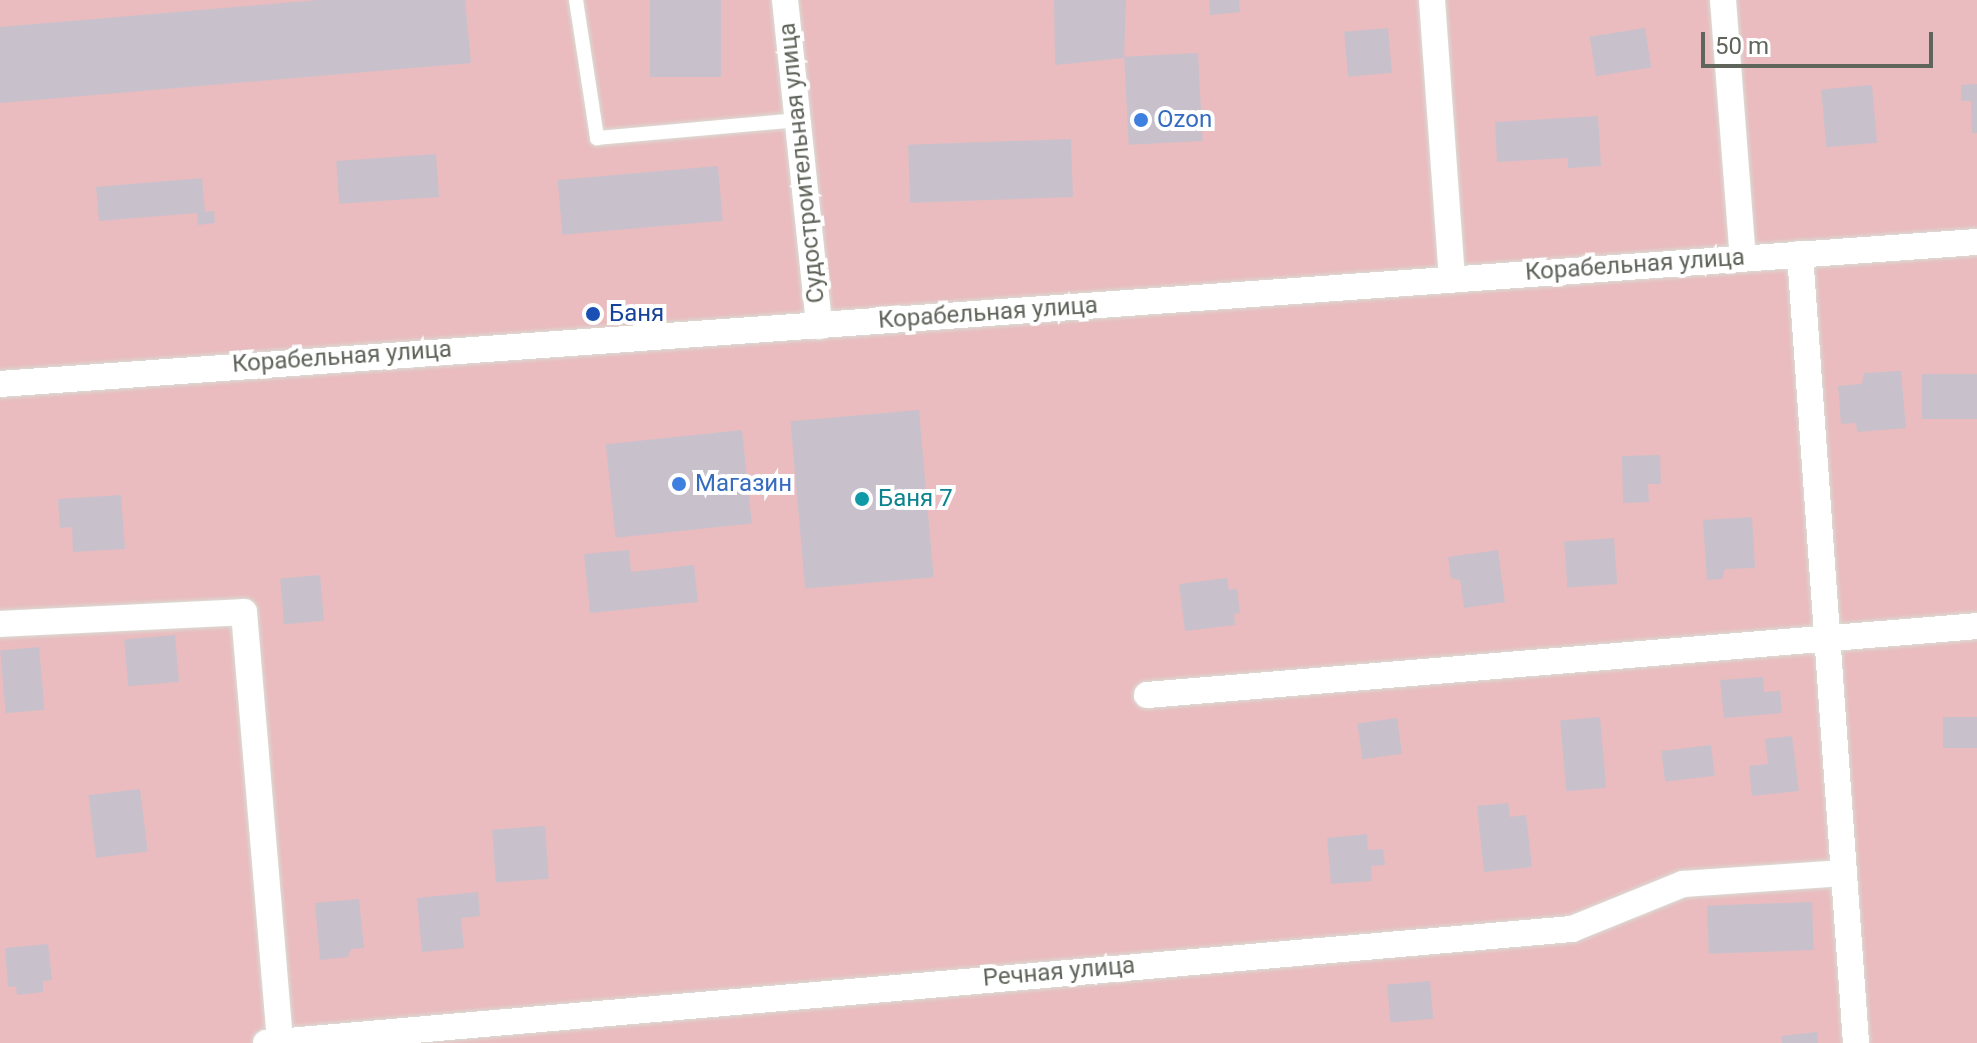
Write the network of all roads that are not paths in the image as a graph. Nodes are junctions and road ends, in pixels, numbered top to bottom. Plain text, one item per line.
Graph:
1 (576, 0) edge
2 (785, 0) edge
3 (1432, 0) edge
4 (1723, 0) edge
5 (797, 120) junction
6 (1977, 242) edge
7 (1800, 254) junction
8 (1743, 258) junction
9 (1452, 278) junction
10 (819, 326) junction
11 (0, 384) edge
12 (0, 624) edge
13 (1977, 626) edge
14 (1827, 638) junction
15 (1147, 695) dead end
16 (1844, 873) junction
17 (273, 1042) edge
18 (1856, 1043) edge

1 - 5 lane
2 - 5 street, Судостроительная улица
3 - 9 street
4 - 8 street
5 - 10 street, Судостроительная улица
6 - 7 street, Корабельная улица
7 - 8 street, Корабельная улица
7 - 14 street
8 - 9 street, Корабельная улица
9 - 10 street, Корабельная улица
10 - 11 street, Корабельная улица
12 - 17 street
13 - 14 street
14 - 15 street
14 - 16 street
16 - 17 street, Речная улица
16 - 18 street

